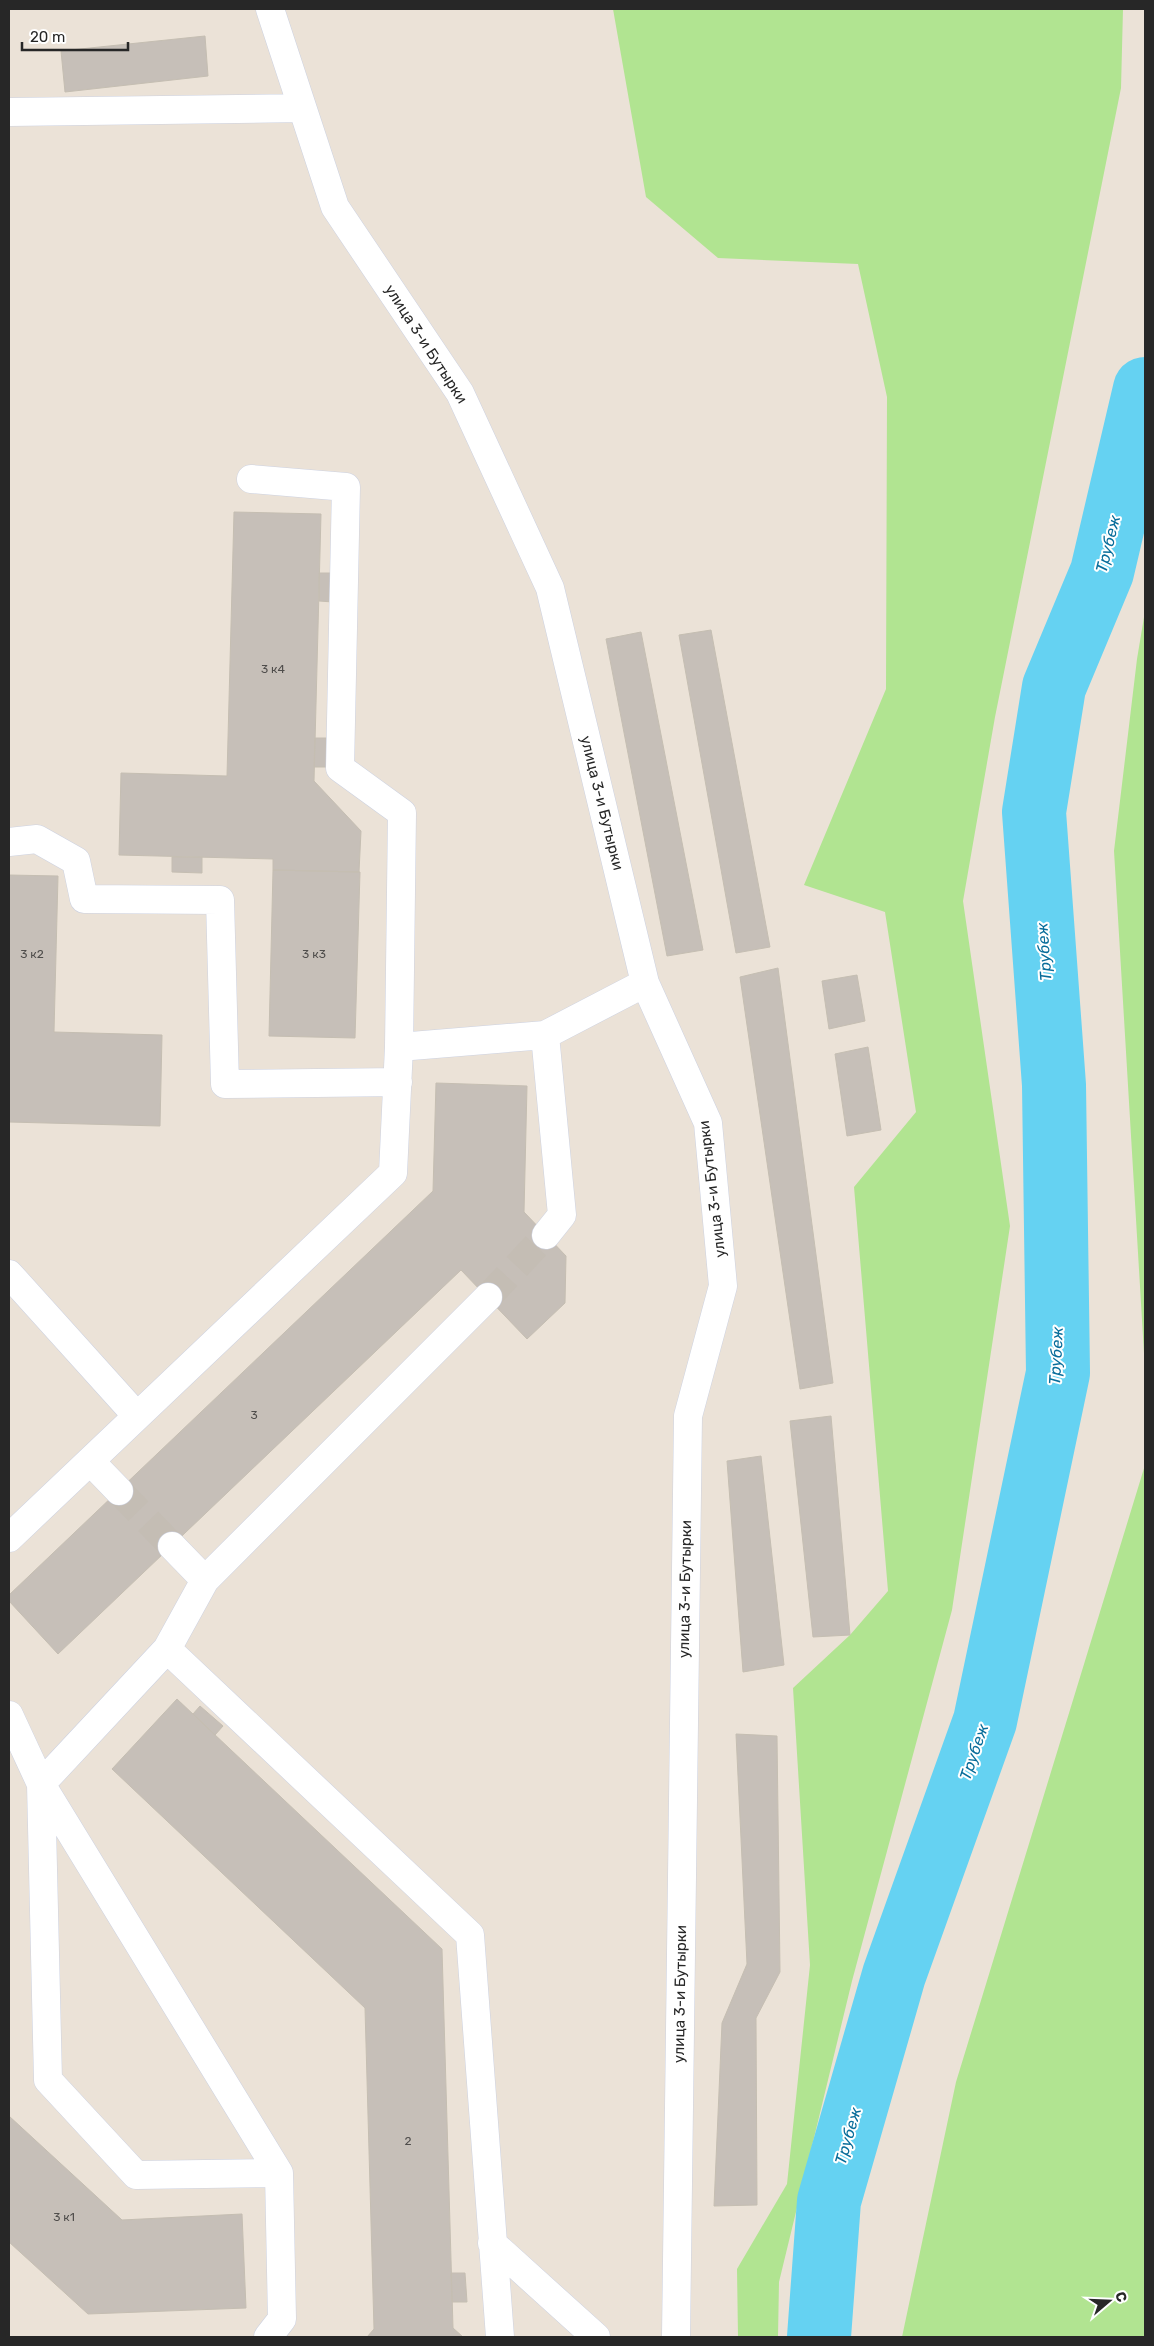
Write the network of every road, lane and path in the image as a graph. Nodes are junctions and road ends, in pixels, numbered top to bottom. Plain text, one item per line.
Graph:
1 (270, 9) edge
2 (302, 108) junction
3 (9, 112) edge
4 (250, 479) dead end
5 (9, 842) edge
6 (645, 984) junction
7 (545, 1036) junction
8 (399, 1047) junction
9 (398, 1082) junction
10 (546, 1234) tunnel mouth
11 (9, 1274) edge
12 (488, 1297) tunnel mouth
13 (137, 1416) junction
14 (90, 1461) junction
15 (119, 1490) tunnel mouth
16 (9, 1538) edge
17 (172, 1546) tunnel mouth
18 (205, 1580) junction
19 (167, 1649) junction
20 (9, 1715) edge
21 (41, 1784) junction
22 (279, 2172) junction
23 (492, 2243) junction
24 (268, 2337) edge
25 (500, 2337) edge
26 (596, 2337) edge
27 (676, 2337) edge

1 - 2 street, улица 3-и Бутырки
2 - 3 street
2 - 6 street, улица 3-и Бутырки
4 - 8 street
5 - 9 street
6 - 7 street
6 - 27 street, улица 3-и Бутырки
7 - 8 street
7 - 10 street
8 - 9 street
9 - 13 street
11 - 13 street
12 - 18 street
13 - 14 street
14 - 15 street
14 - 16 street
17 - 18 street
18 - 19 street
19 - 21 street
19 - 23 street
20 - 21 street
21 - 22 street
21 - 22 street
22 - 24 street
23 - 25 street
23 - 26 street

